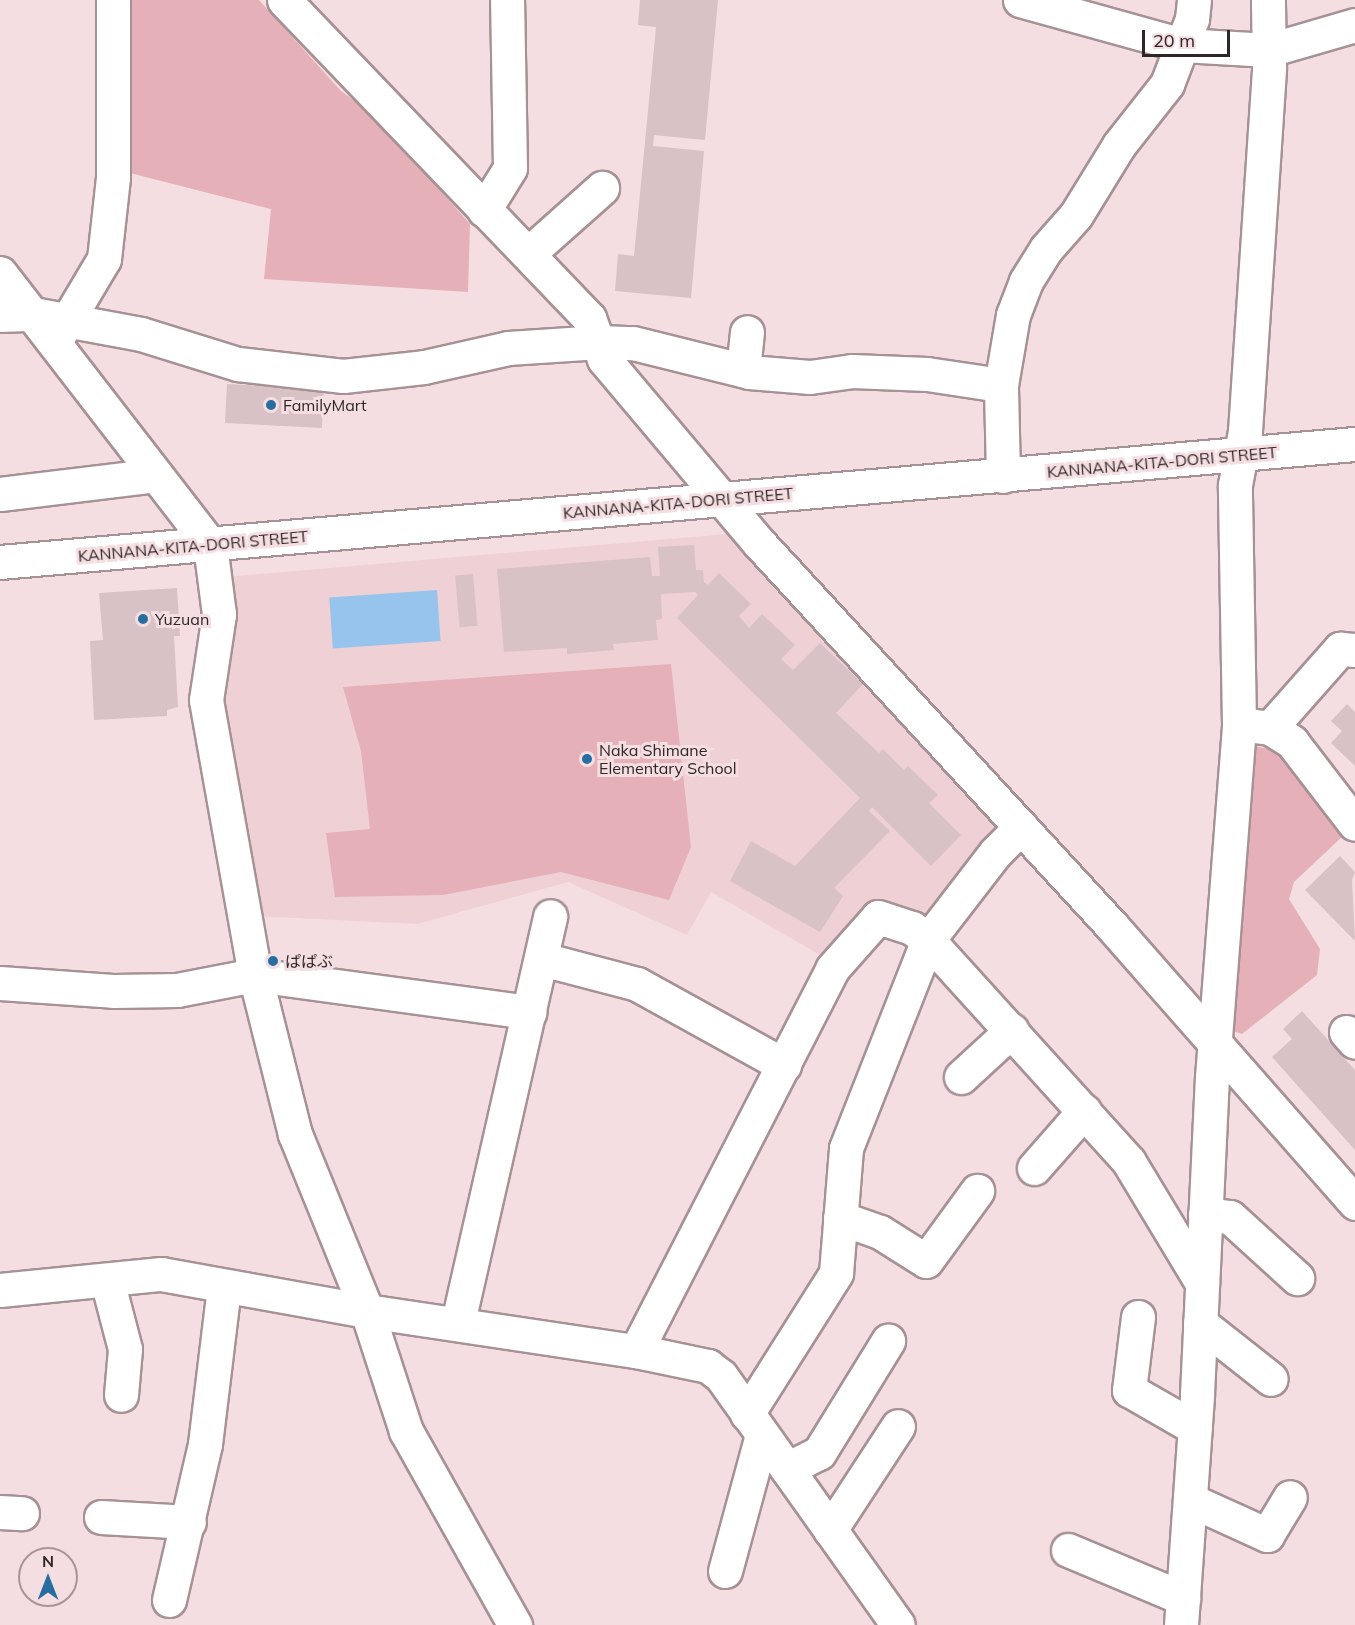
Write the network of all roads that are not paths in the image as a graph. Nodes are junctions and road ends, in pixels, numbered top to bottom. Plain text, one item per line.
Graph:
1 (113, 0) edge
2 (284, 0) edge
3 (507, 0) edge
4 (1020, 0) edge
5 (1194, 0) edge
6 (1268, 0) edge
7 (1355, 25) edge
8 (1182, 45) junction
9 (1269, 50) junction
10 (602, 188) dead end
11 (484, 210) junction
12 (529, 253) junction
13 (0, 273) edge
14 (33, 314) junction
15 (0, 315) edge
16 (61, 332) junction
17 (747, 332) dead end
18 (600, 342) junction
19 (742, 370) junction
20 (1001, 385) junction
21 (1355, 444) edge
22 (1240, 456) junction
23 (156, 475) junction
24 (1003, 477) junction
25 (0, 494) edge
26 (722, 498) junction
27 (210, 545) junction
28 (0, 562) edge
29 (1355, 650) edge
30 (1255, 726) junction
31 (1355, 824) edge
32 (1021, 827) junction
33 (550, 916) dead end
34 (928, 940) junction
35 (542, 958) junction
36 (255, 975) junction
37 (0, 983) edge
38 (530, 1012) junction
39 (1012, 1030) junction
40 (1217, 1048) junction
41 (784, 1065) junction
42 (961, 1077) dead end
43 (1084, 1111) junction
44 (1034, 1168) dead end
45 (977, 1191) dead end
46 (1355, 1203) edge
47 (1205, 1214) junction
48 (840, 1218) junction
49 (1297, 1278) dead end
50 (107, 1280) junction
51 (1202, 1283) junction
52 (224, 1286) junction
53 (0, 1290) edge
54 (367, 1311) junction
55 (1138, 1317) dead end
56 (458, 1322) junction
57 (1200, 1323) junction
58 (888, 1341) dead end
59 (636, 1351) junction
60 (1271, 1379) dead end
61 (121, 1395) dead end
62 (755, 1425) junction
63 (898, 1426) dead end
64 (1195, 1428) junction
65 (787, 1470) junction
66 (1290, 1497) dead end
67 (1190, 1500) junction
68 (100, 1517) dead end
69 (189, 1522) junction
70 (830, 1530) junction
71 (1068, 1550) dead end
72 (725, 1571) dead end
73 (170, 1600) dead end
74 (1182, 1612) edge
75 (515, 1625) edge
76 (898, 1625) edge

1 - 16 street
2 - 11 street
3 - 11 street
4 - 8 street
5 - 8 street
6 - 9 street
7 - 9 street
8 - 9 street
8 - 20 street
9 - 22 street
10 - 12 street
11 - 12 street
12 - 18 street
13 - 14 street
14 - 15 street
14 - 16 street
16 - 18 street
16 - 23 street
17 - 19 street
18 - 19 street
18 - 26 street
19 - 20 street
20 - 24 street
21 - 22 street, KANNANA-KITA-DORI STREET
22 - 24 street, KANNANA-KITA-DORI STREET
22 - 30 street
23 - 25 street
23 - 27 street
24 - 26 street, KANNANA-KITA-DORI STREET
26 - 27 street, KANNANA-KITA-DORI STREET
26 - 32 street
27 - 28 street, KANNANA-KITA-DORI STREET
27 - 36 street
29 - 30 street
30 - 31 street
30 - 40 street
32 - 34 street
32 - 40 street
33 - 35 street
34 - 39 street
34 - 41 street
34 - 48 street
35 - 38 street
35 - 41 street
36 - 37 street
36 - 38 street
36 - 54 street
38 - 56 street
39 - 42 street
39 - 43 street
40 - 46 street
40 - 47 street
41 - 59 street
43 - 44 street
43 - 51 street
45 - 48 street
47 - 49 street
47 - 51 street
48 - 62 street
50 - 52 street
50 - 53 street
50 - 61 street
51 - 57 street
52 - 54 street
52 - 69 street
54 - 56 street
54 - 75 street
55 - 64 street
56 - 59 street
57 - 60 street
57 - 64 street
58 - 65 street
59 - 62 street
62 - 65 street
62 - 72 street
63 - 70 street
64 - 67 street
65 - 70 street
66 - 67 street
67 - 74 street
68 - 69 street
69 - 73 street
70 - 76 street
71 - 74 street

